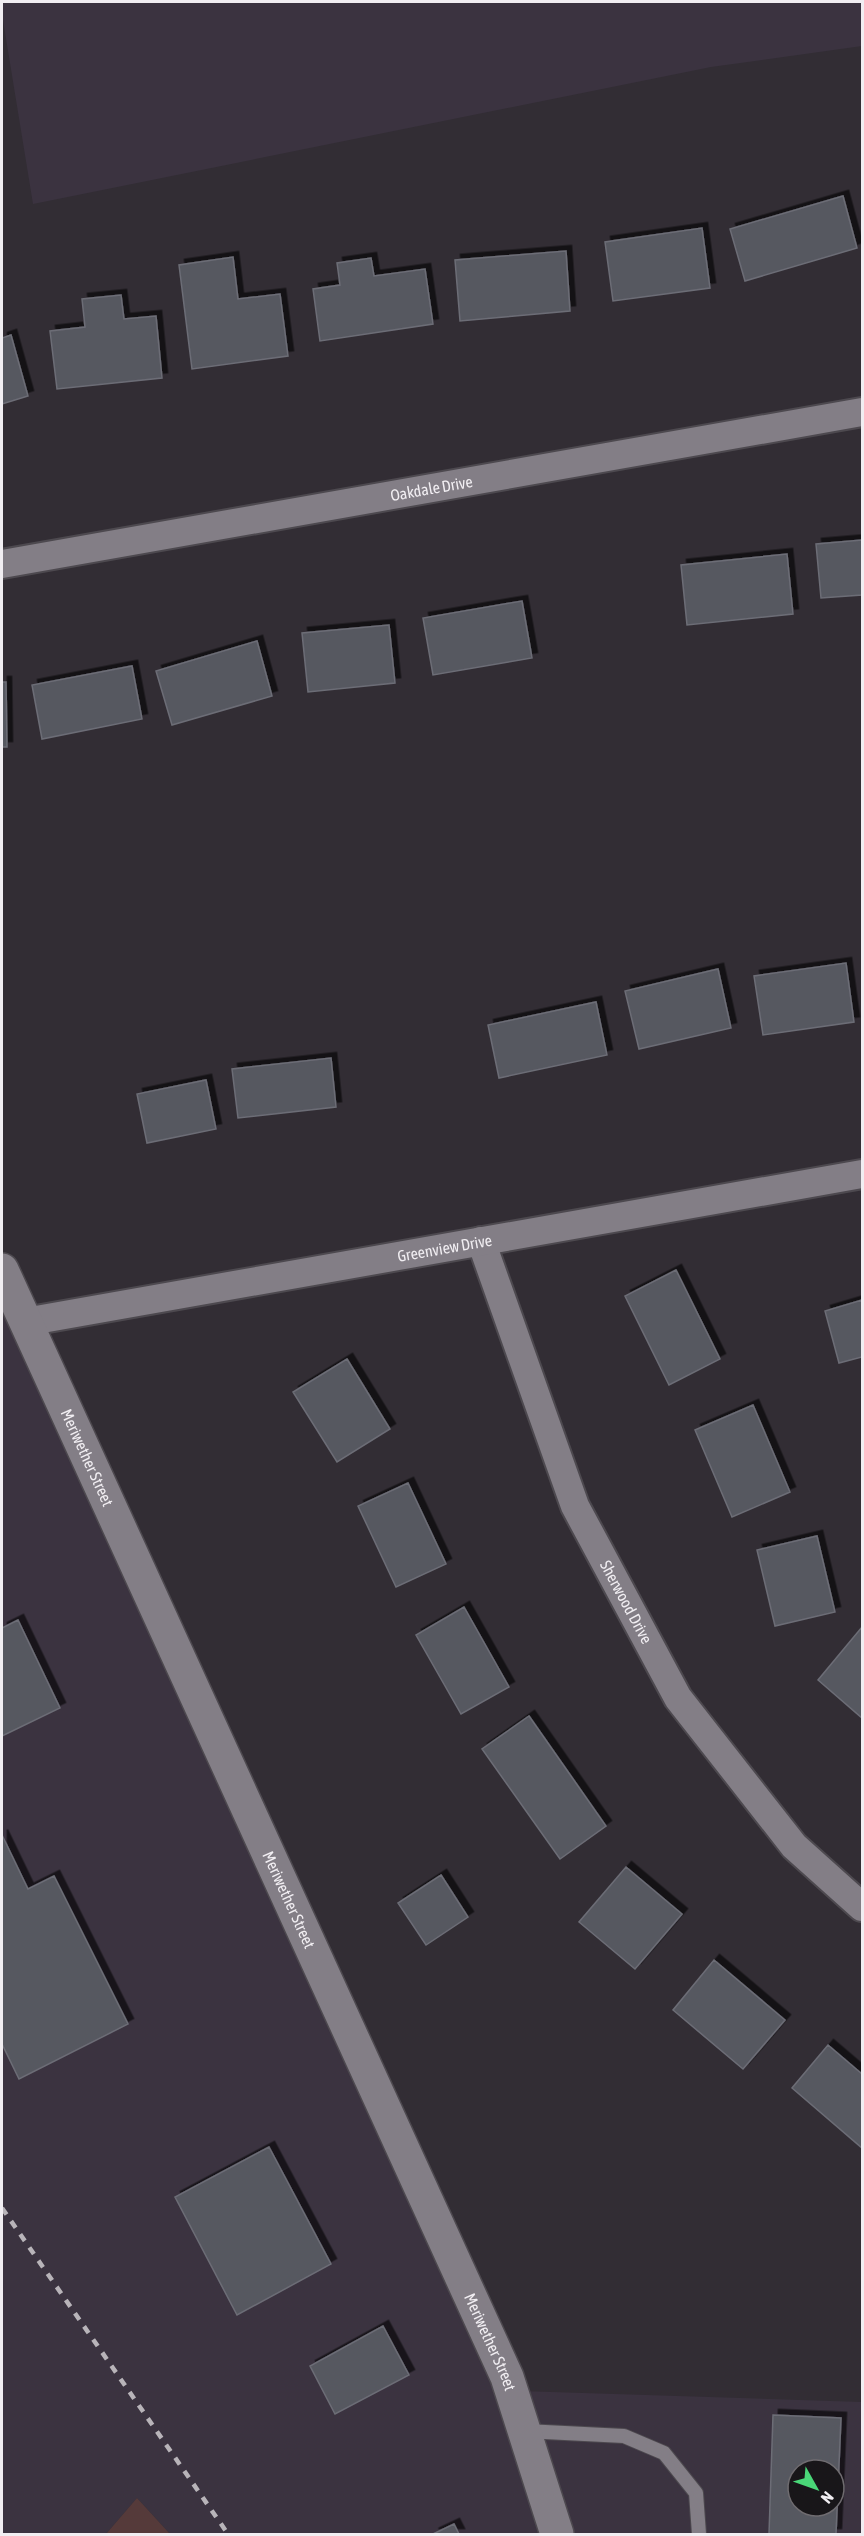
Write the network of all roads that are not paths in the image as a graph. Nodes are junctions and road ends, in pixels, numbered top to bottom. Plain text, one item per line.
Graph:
1 (862, 412) edge
2 (2, 564) edge
3 (862, 1174) edge
4 (481, 1241) junction
5 (2, 1270) edge
6 (25, 1322) junction
7 (862, 1907) edge
8 (525, 2432) junction
9 (558, 2535) edge
10 (699, 2535) edge

1 - 2 street, Oakdale Drive
3 - 4 street, Greenview Drive
4 - 6 street, Greenview Drive
4 - 7 street, Sherwood Drive
5 - 6 street, Meriwether Street
6 - 8 street, Meriwether Street
8 - 9 street, Meriwether Street
8 - 10 lane

